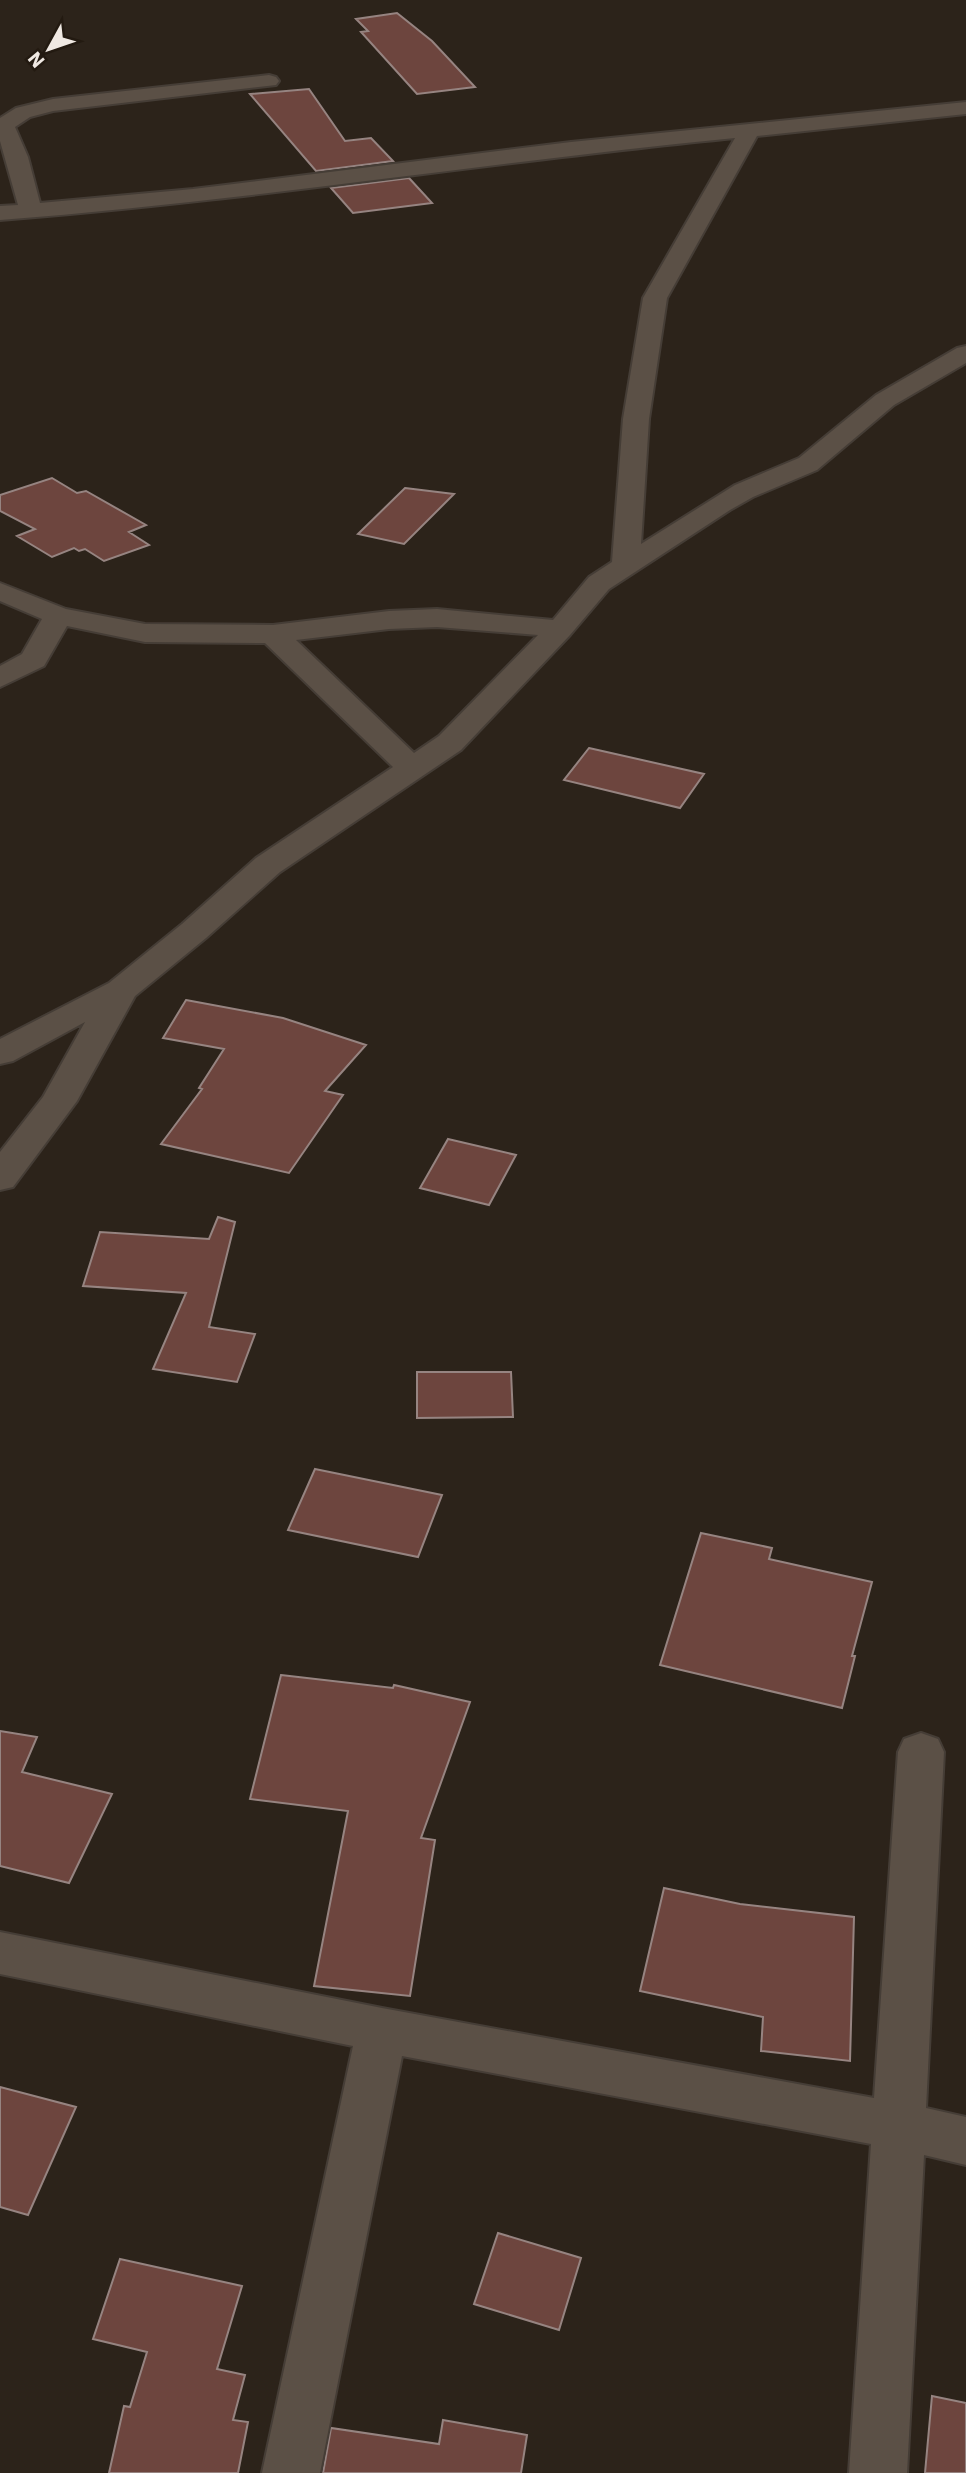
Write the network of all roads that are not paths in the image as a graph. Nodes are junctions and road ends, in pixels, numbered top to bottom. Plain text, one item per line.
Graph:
1 (269, 81) dead end
2 (966, 108) edge
3 (2, 124) edge
4 (749, 132) junction
5 (31, 211) junction
6 (0, 214) edge
7 (966, 353) edge
8 (626, 564) junction
9 (0, 591) edge
10 (58, 616) junction
11 (560, 629) junction
12 (273, 634) junction
13 (0, 678) edge
14 (411, 768) junction
15 (121, 990) junction
16 (0, 1053) edge
17 (0, 1178) edge
18 (921, 1752) dead end
19 (0, 1953) edge
20 (382, 2030) junction
21 (900, 2126) junction
22 (966, 2141) edge
23 (291, 2473) edge
24 (877, 2473) edge

1 - 3 street
2 - 4 street
3 - 5 street
4 - 5 street
4 - 8 street
5 - 6 street
7 - 8 street
8 - 11 street
9 - 10 street
10 - 12 street
10 - 13 street
11 - 12 street
11 - 14 street
12 - 14 street
14 - 15 street
15 - 16 street
15 - 17 street
18 - 21 street
19 - 20 street
20 - 21 street
20 - 23 street
21 - 22 street
21 - 24 street

